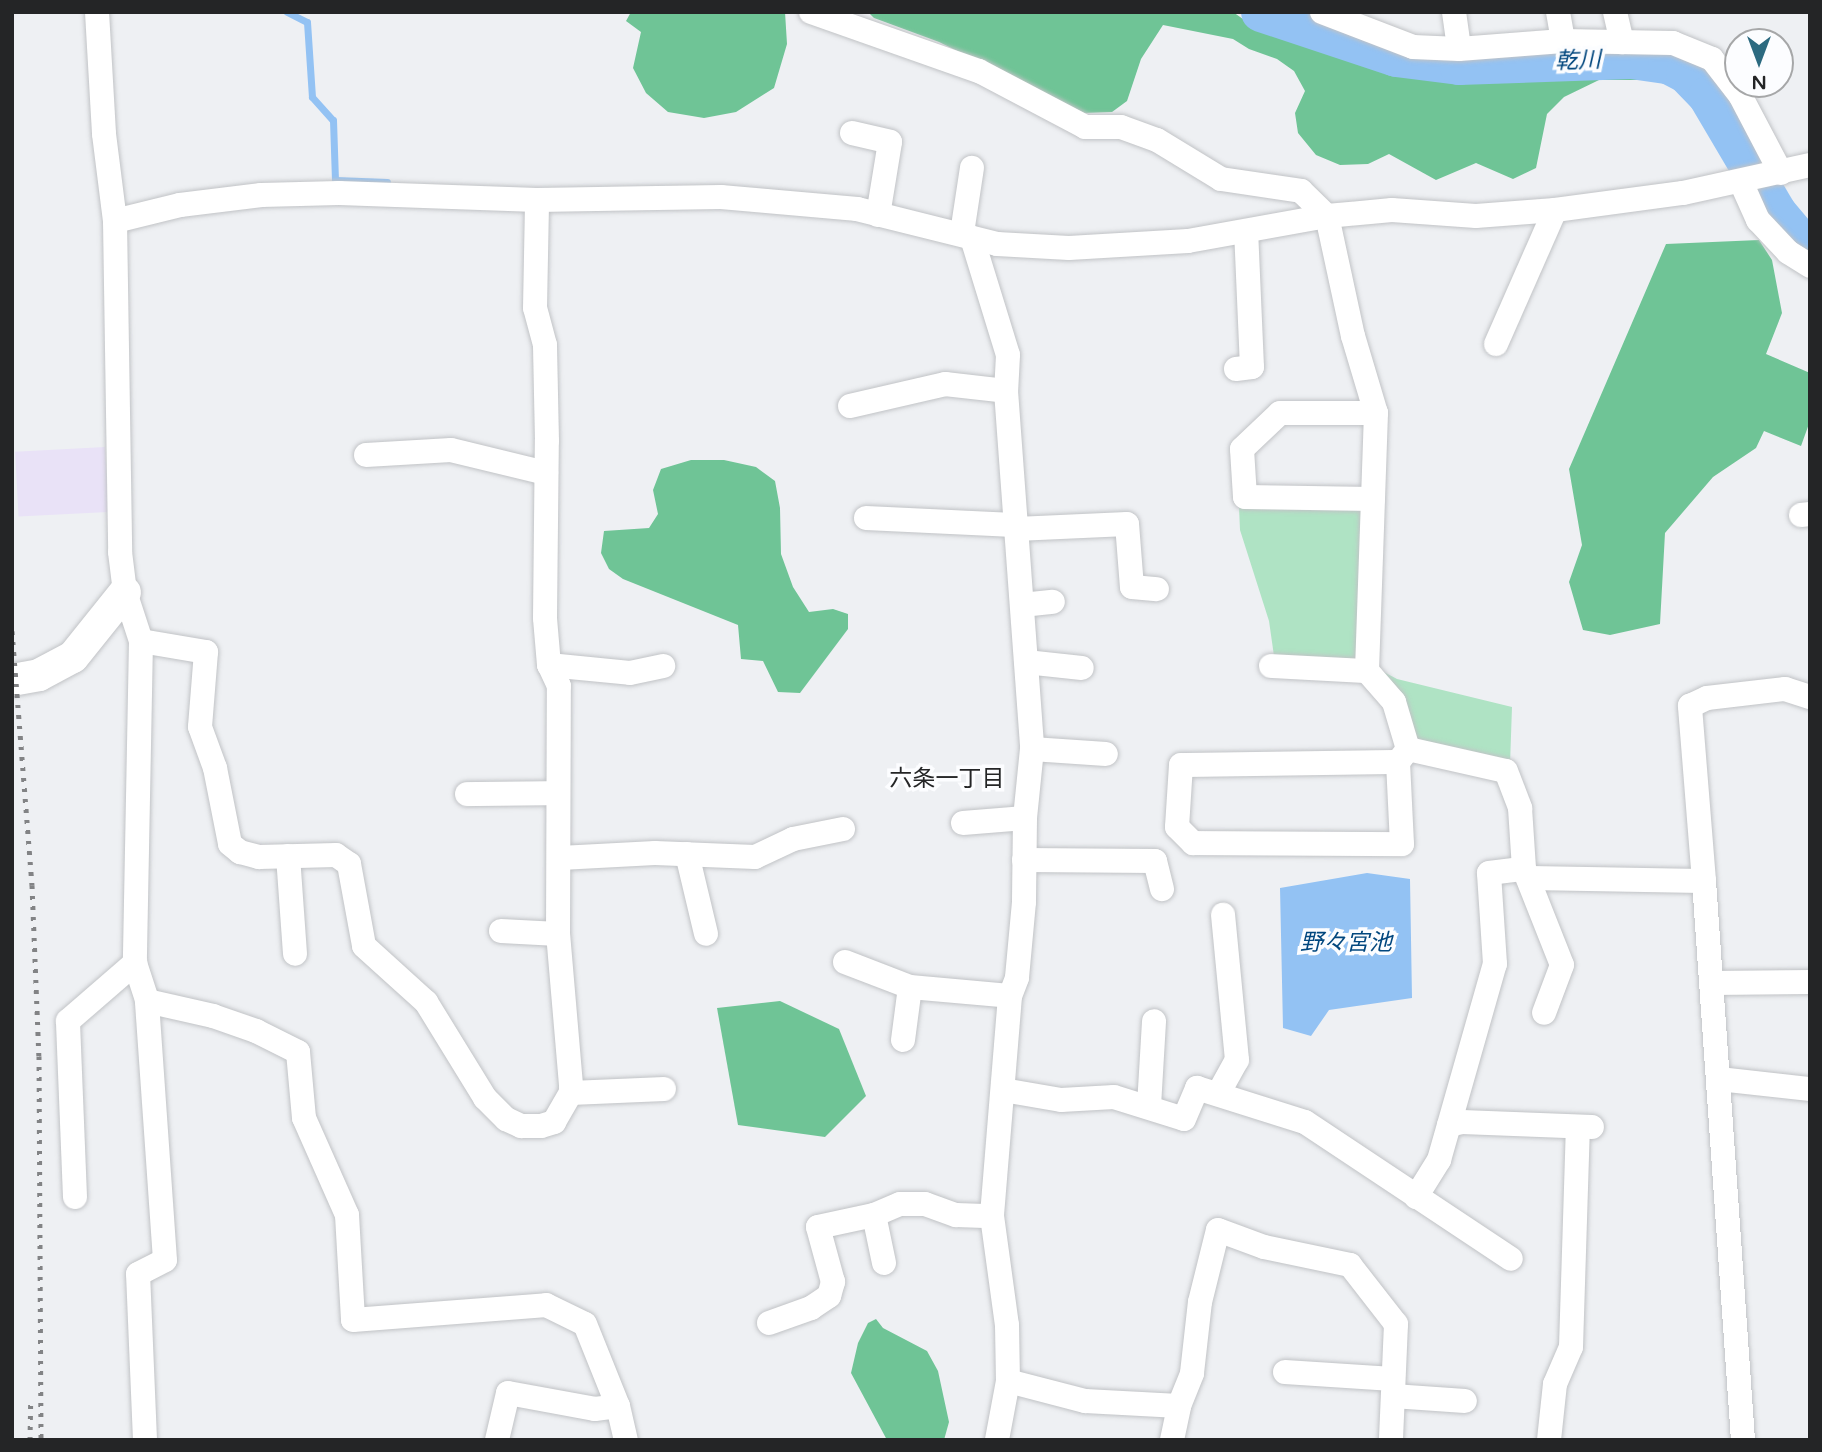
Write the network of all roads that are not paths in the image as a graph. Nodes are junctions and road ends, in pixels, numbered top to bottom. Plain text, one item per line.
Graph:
1 (97, 12) edge
2 (811, 12) edge
3 (1322, 12) edge
4 (1454, 12) edge
5 (1558, 12) edge
6 (1615, 12) edge
7 (1563, 41) junction
8 (1622, 42) junction
9 (1459, 49) junction
10 (852, 133) dead end
11 (1810, 165) edge
12 (972, 168) dead end
13 (1781, 173) junction
14 (1741, 183) junction
15 (537, 200) junction
16 (1555, 210) junction
17 (878, 215) junction
18 (1327, 216) junction
19 (115, 221) junction
20 (1246, 231) junction
21 (967, 236) junction
22 (1810, 266) edge
23 (1496, 344) dead end
24 (1236, 369) dead end
25 (1006, 391) junction
26 (850, 406) dead end
27 (1376, 413) junction
28 (366, 455) dead end
29 (546, 473) junction
30 (1373, 499) junction
31 (880, 525) dead end
32 (1015, 527) junction
33 (1157, 589) dead end
34 (125, 592) junction
35 (1053, 602) dead end
36 (1022, 605) junction
37 (141, 641) junction
38 (1026, 662) junction
39 (548, 665) junction
40 (663, 666) dead end
41 (1271, 666) dead end
42 (1082, 668) dead end
43 (1367, 671) junction
44 (12, 680) edge
45 (1810, 697) edge
46 (1032, 749) junction
47 (1106, 754) dead end
48 (1403, 755) junction
49 (556, 793) junction
50 (467, 794) dead end
51 (1025, 818) junction
52 (963, 823) dead end
53 (843, 829) dead end
54 (687, 854) junction
55 (288, 856) junction
56 (560, 858) junction
57 (1024, 860) junction
58 (1526, 874) junction
59 (1704, 881) junction
60 (1162, 889) dead end
61 (1223, 915) dead end
62 (501, 931) dead end
63 (558, 934) junction
64 (706, 934) dead end
65 (295, 954) dead end
66 (845, 962) dead end
67 (135, 963) junction
68 (1810, 982) edge
69 (1712, 983) junction
70 (910, 987) junction
71 (1010, 996) junction
72 (147, 1002) junction
73 (1544, 1013) dead end
74 (1154, 1021) dead end
75 (903, 1040) dead end
76 (1719, 1079) junction
77 (664, 1089) dead end
78 (1810, 1089) edge
79 (1003, 1090) junction
80 (571, 1093) junction
81 (1218, 1094) junction
82 (1149, 1106) junction
83 (1449, 1125) junction
84 (75, 1197) dead end
85 (1416, 1197) junction
86 (874, 1215) junction
87 (992, 1216) junction
88 (1511, 1259) dead end
89 (884, 1263) dead end
90 (769, 1323) dead end
91 (1285, 1372) dead end
92 (1008, 1381) junction
93 (1393, 1388) junction
94 (1465, 1401) dead end
95 (618, 1406) junction
96 (1179, 1406) junction
97 (145, 1440) edge
98 (497, 1440) edge
99 (626, 1440) edge
100 (997, 1440) edge
101 (1172, 1440) edge
102 (1391, 1440) edge
103 (1549, 1440) edge
104 (1744, 1440) edge

1 - 19 street
2 - 18 street
3 - 9 street
4 - 9 street
5 - 7 street
6 - 8 street
7 - 8 street
7 - 9 street
8 - 13 street
10 - 17 street
11 - 13 street
12 - 21 street
13 - 14 street
14 - 16 street
14 - 22 street
15 - 17 street
15 - 19 street
15 - 29 street
16 - 18 street
16 - 23 street
17 - 21 street
18 - 20 street
18 - 27 street
19 - 34 street
20 - 21 street
20 - 24 street
21 - 25 street
25 - 26 street
25 - 32 street
27 - 30 street
27 - 30 street
28 - 29 street
29 - 39 street
30 - 43 street
31 - 32 street
32 - 33 street
32 - 36 street
34 - 37 street
34 - 44 main road
35 - 36 street
36 - 38 street
37 - 55 street
37 - 67 street
38 - 42 street
38 - 46 street
39 - 40 street
39 - 49 street
41 - 43 street
43 - 48 street
45 - 59 street
46 - 47 street
46 - 51 street
48 - 48 street
48 - 58 street
49 - 50 street
49 - 56 street
51 - 52 street
51 - 57 street
53 - 54 street
54 - 56 street
54 - 64 street
55 - 65 street
55 - 80 street
56 - 63 street
57 - 60 street
57 - 71 street
58 - 59 street
58 - 73 street
58 - 83 street
59 - 69 street
61 - 81 street
62 - 63 street
63 - 80 street
66 - 70 street
67 - 72 street
67 - 84 street
68 - 69 street
69 - 76 street
70 - 71 street
70 - 75 street
71 - 79 street
72 - 95 street
72 - 97 street
74 - 82 street
76 - 78 street
76 - 104 street
77 - 80 street
79 - 82 street
79 - 87 street
81 - 82 street
81 - 85 street
83 - 85 street
83 - 103 street
85 - 88 street
86 - 87 street
86 - 89 street
86 - 90 street
87 - 92 street
91 - 93 street
92 - 96 street
92 - 100 street
93 - 94 street
93 - 96 street
93 - 102 street
95 - 98 street
95 - 99 street
96 - 101 street

